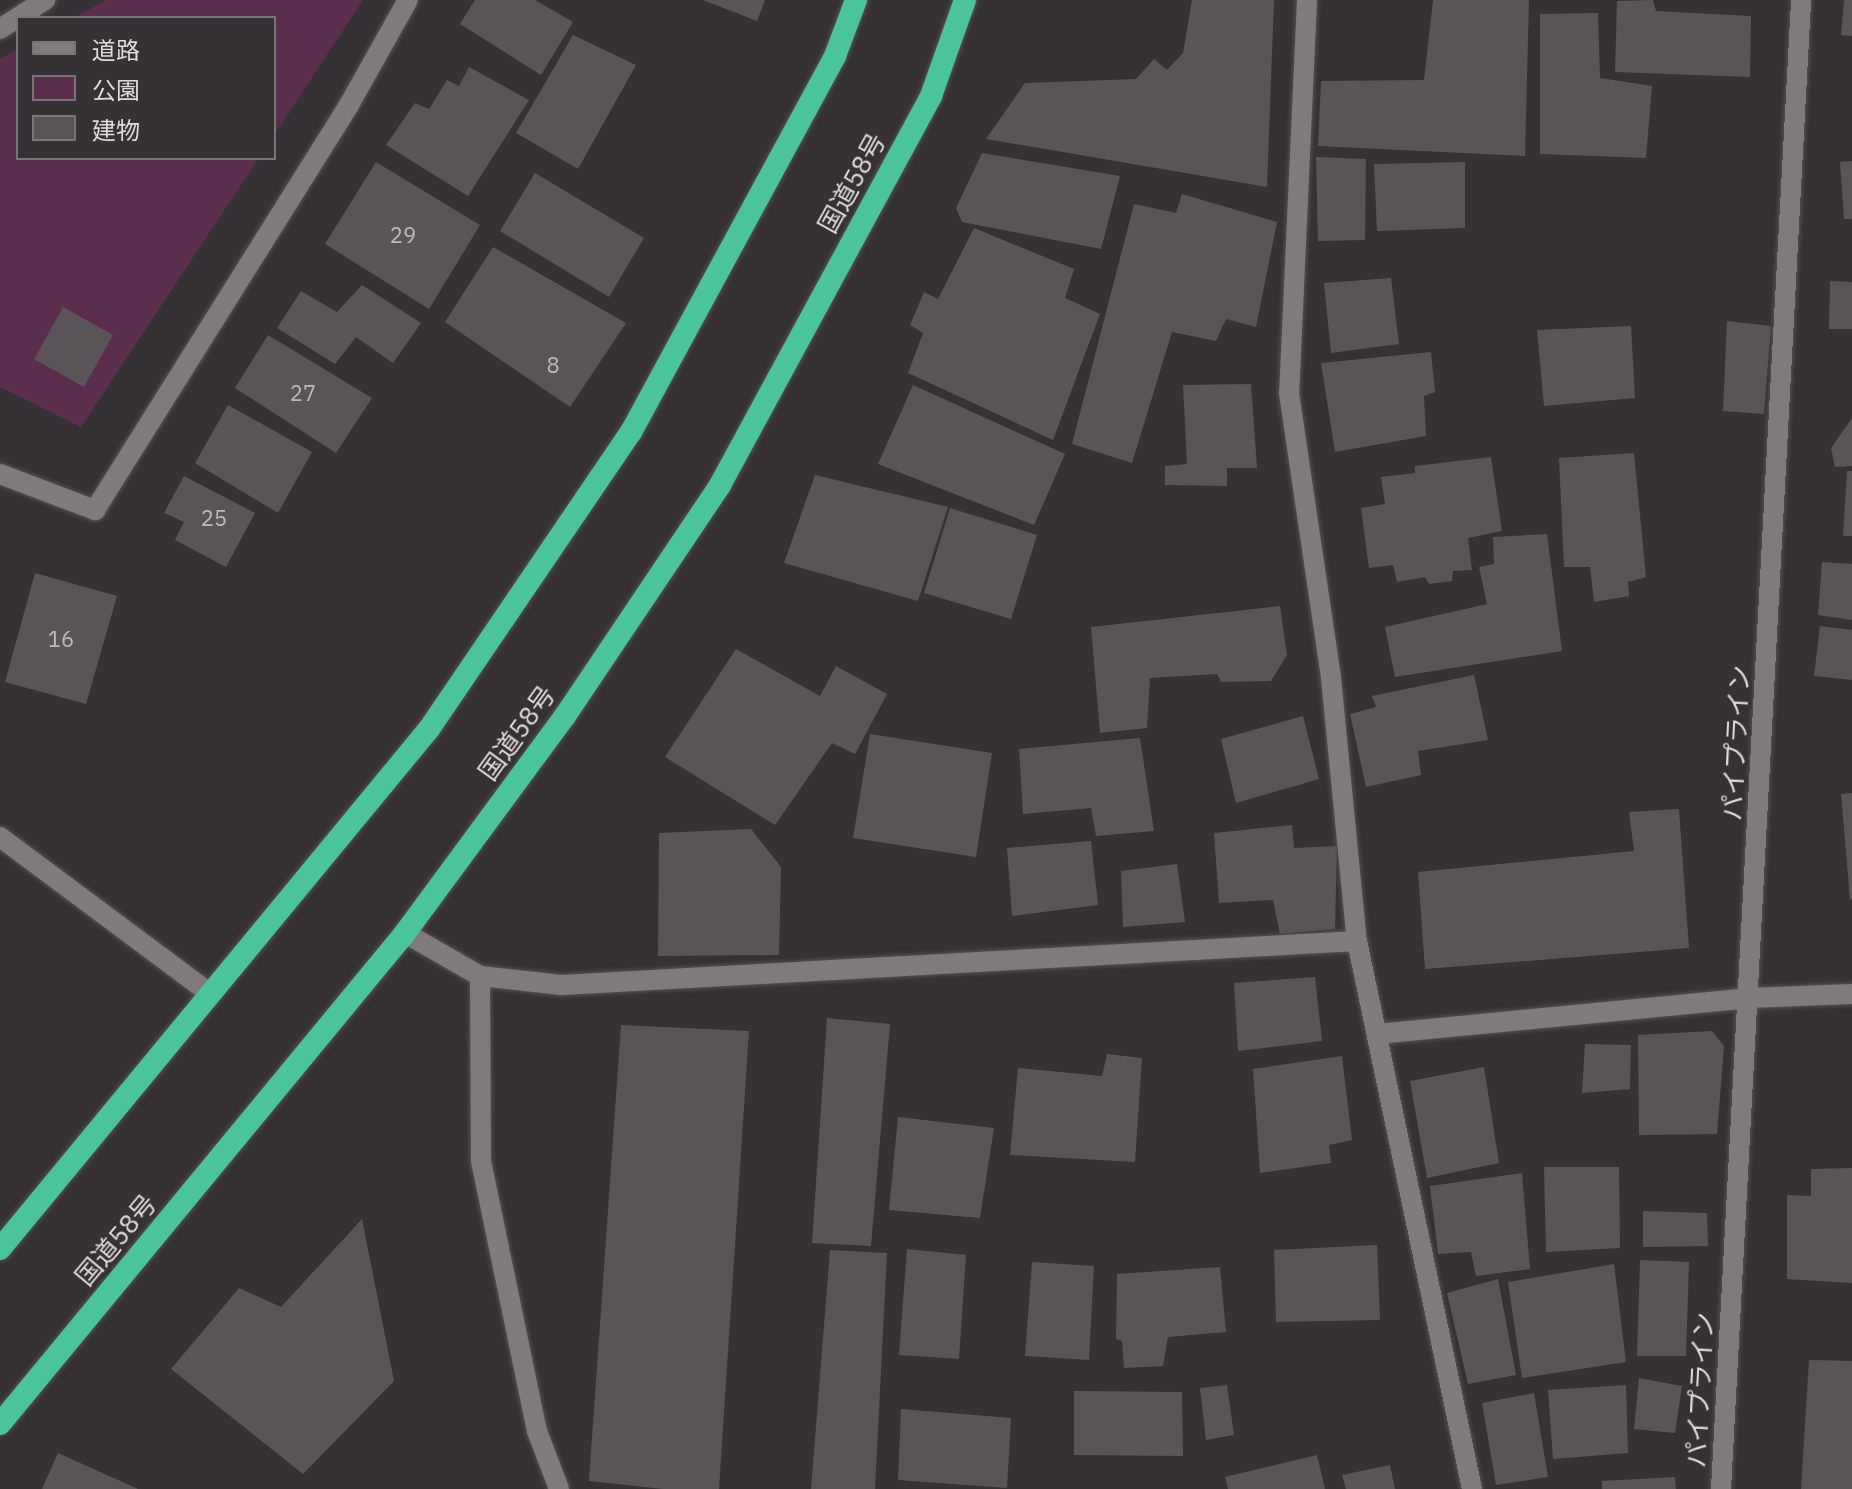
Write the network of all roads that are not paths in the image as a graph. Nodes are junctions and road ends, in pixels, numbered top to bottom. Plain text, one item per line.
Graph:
1 (45, 0) edge
2 (408, 0) edge
3 (856, 0) edge
4 (965, 0) edge
5 (1307, 0) edge
6 (1801, 0) edge
7 (20, 16) edge
8 (0, 474) edge
9 (0, 837) edge
10 (405, 933) junction
11 (1357, 941) junction
12 (480, 976) junction
13 (211, 994) junction
14 (1852, 994) edge
15 (1748, 998) junction
16 (1377, 1034) junction
17 (0, 1249) edge
18 (0, 1424) edge
19 (559, 1489) edge
20 (1472, 1489) edge
21 (1721, 1489) edge

1 - 7 street
2 - 8 street
3 - 13 highway
4 - 10 highway, 国道58号
5 - 11 street
6 - 15 street, パイプライン
9 - 13 street
10 - 12 street
10 - 18 highway, 国道58号
11 - 12 street
11 - 16 street
12 - 19 street
13 - 17 highway
14 - 15 street
15 - 16 street
15 - 21 street, パイプライン
16 - 20 street

